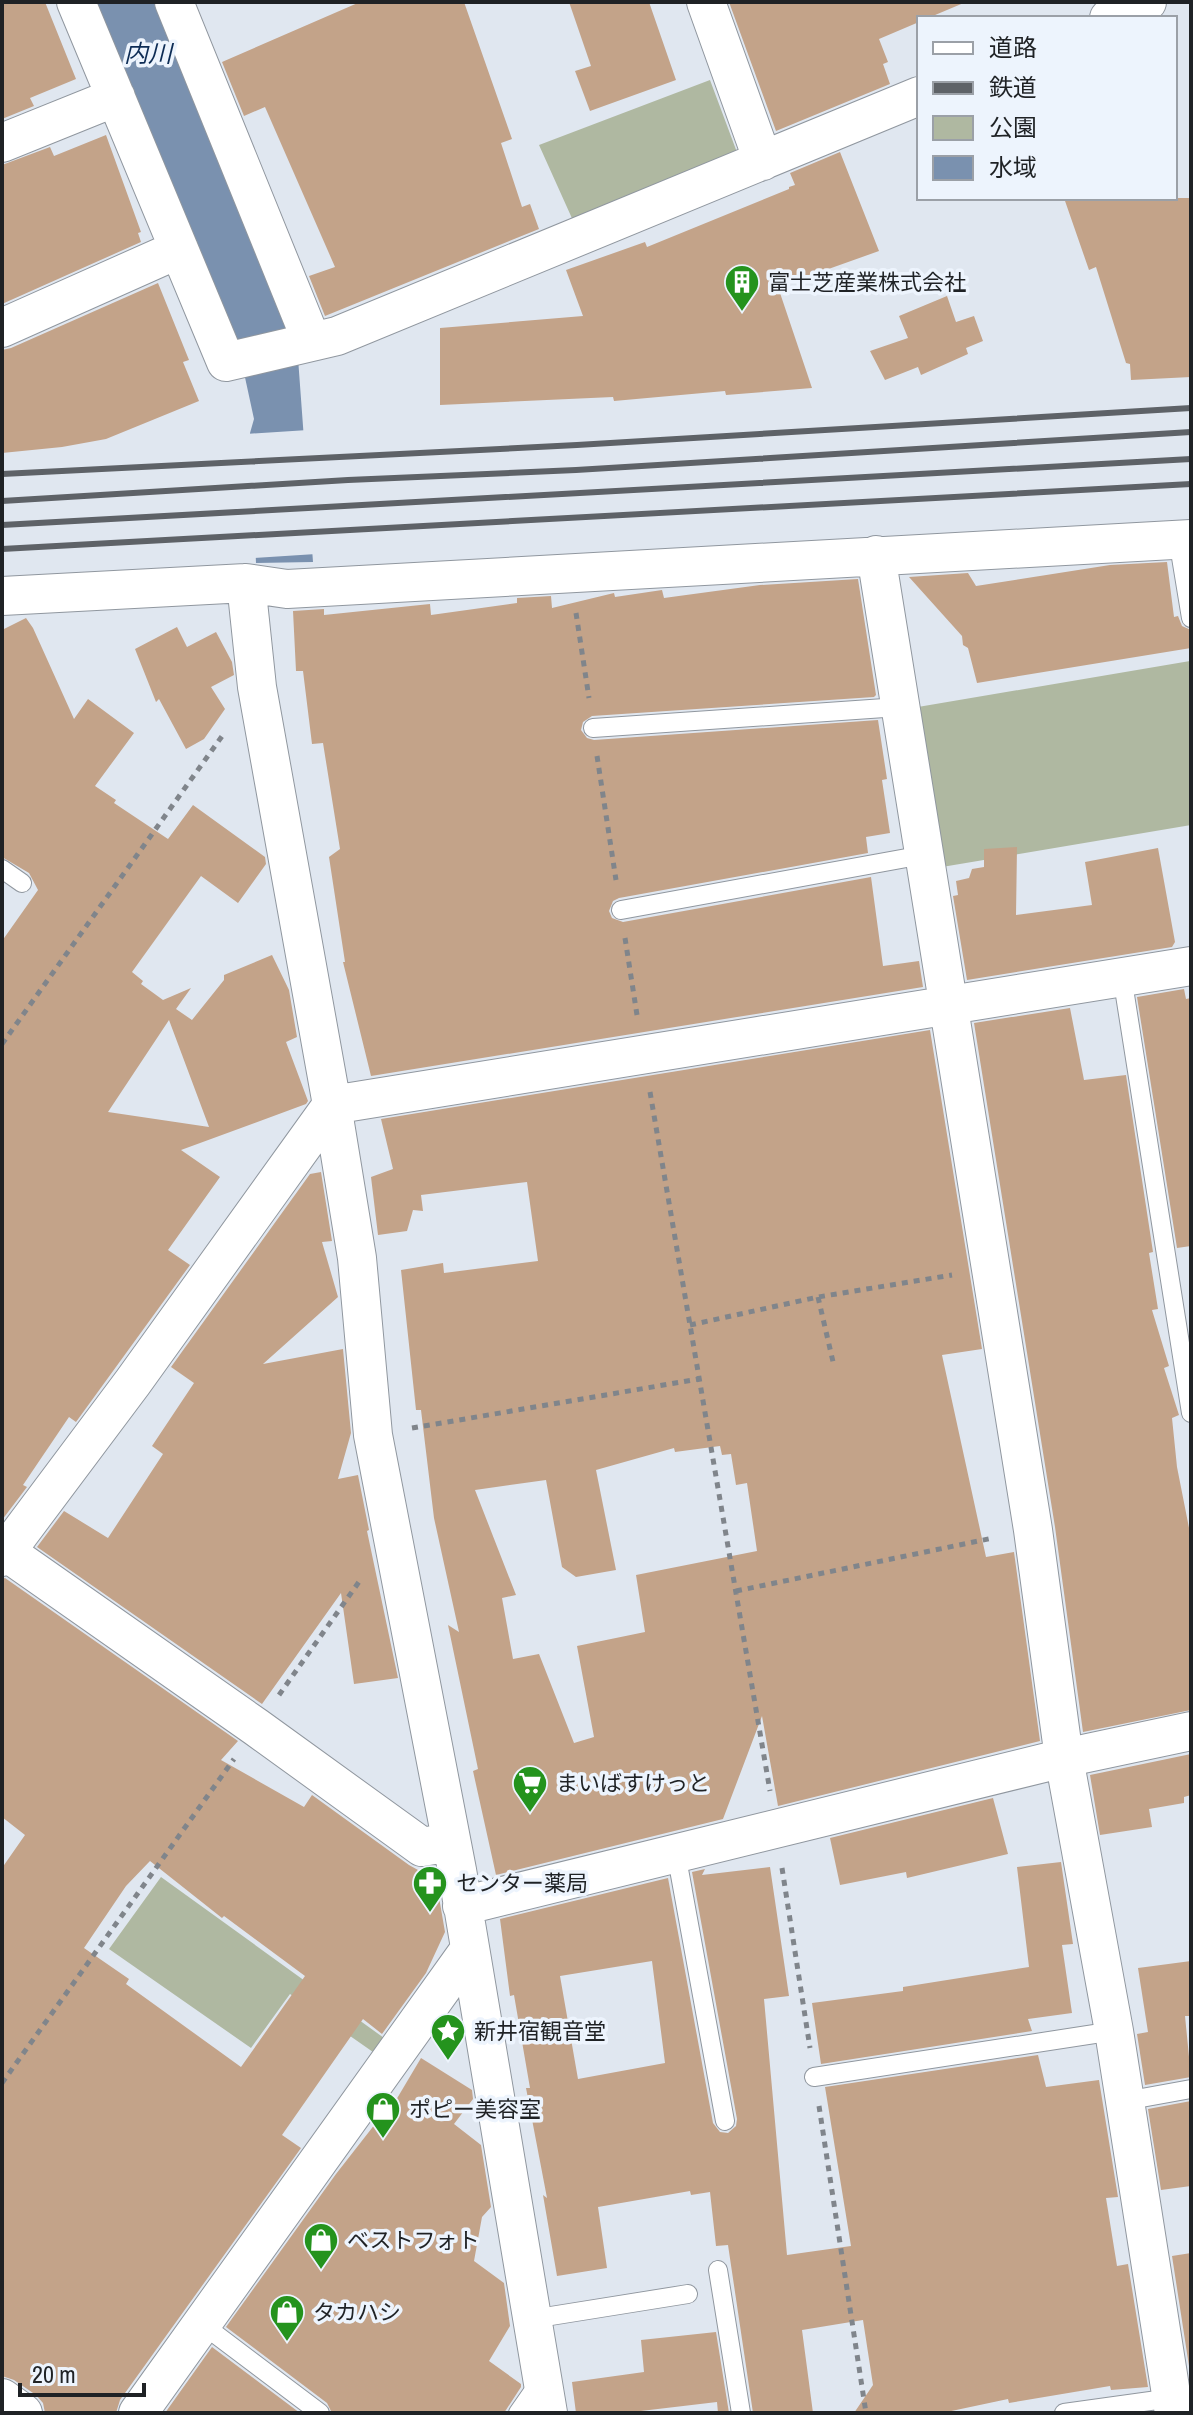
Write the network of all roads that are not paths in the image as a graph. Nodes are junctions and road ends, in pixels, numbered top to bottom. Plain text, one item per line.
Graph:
1 (76, 2) edge
2 (174, 2) edge
3 (706, 2) edge
4 (1147, 2) edge
5 (1114, 16) edge
6 (116, 97) junction
7 (917, 97) edge
8 (2, 143) edge
9 (763, 161) junction
10 (179, 249) junction
11 (2, 328) edge
12 (305, 344) junction
13 (1185, 539) edge
14 (876, 555) junction
15 (246, 583) junction
16 (2, 596) edge
17 (1191, 618) edge
18 (899, 707) junction
19 (593, 728) road end
20 (923, 855) junction
21 (2, 869) edge
22 (22, 883) dead end
23 (621, 910) road end
24 (1191, 966) edge
25 (1122, 976) junction
26 (947, 1004) junction
27 (332, 1105) junction
28 (1191, 1413) edge
29 (3, 1553) edge
30 (1191, 1731) edge
31 (1064, 1758) junction
32 (451, 1842) junction
33 (676, 1853) junction
34 (462, 1906) junction
35 (470, 1949) junction
36 (1114, 2031) junction
37 (814, 2077) road end
38 (1191, 2089) edge
39 (1125, 2101) junction
40 (725, 2121) dead end
41 (718, 2270) dead end
42 (688, 2294) dead end
43 (532, 2319) junction
44 (202, 2324) junction
45 (545, 2395) edge
46 (2, 2398) edge
47 (1173, 2405) edge
48 (23, 2413) edge
49 (138, 2413) edge
50 (320, 2413) edge
51 (518, 2413) edge
52 (741, 2413) edge
53 (1064, 2413) edge

1 - 6 street
2 - 12 street
3 - 9 street
4 - 5 street
6 - 8 street
6 - 10 street
7 - 9 street
9 - 12 street
10 - 11 street
10 - 12 street
13 - 14 street
13 - 17 lane
14 - 15 street
14 - 18 street
15 - 16 street
15 - 27 street
18 - 19 lane
18 - 20 street
20 - 23 lane
20 - 26 street
21 - 22 lane
24 - 25 street
25 - 26 street
25 - 28 lane
26 - 27 street
26 - 31 street
27 - 29 street
27 - 32 street
29 - 32 street
30 - 31 street
31 - 33 street
31 - 36 street
32 - 34 street
33 - 34 street
33 - 40 lane
34 - 35 street
35 - 43 street
35 - 44 street
36 - 37 lane
36 - 39 street
38 - 39 lane
39 - 47 street
41 - 52 lane
42 - 43 lane
43 - 45 street
44 - 49 street
44 - 50 lane
45 - 51 lane
46 - 48 street
47 - 53 lane

